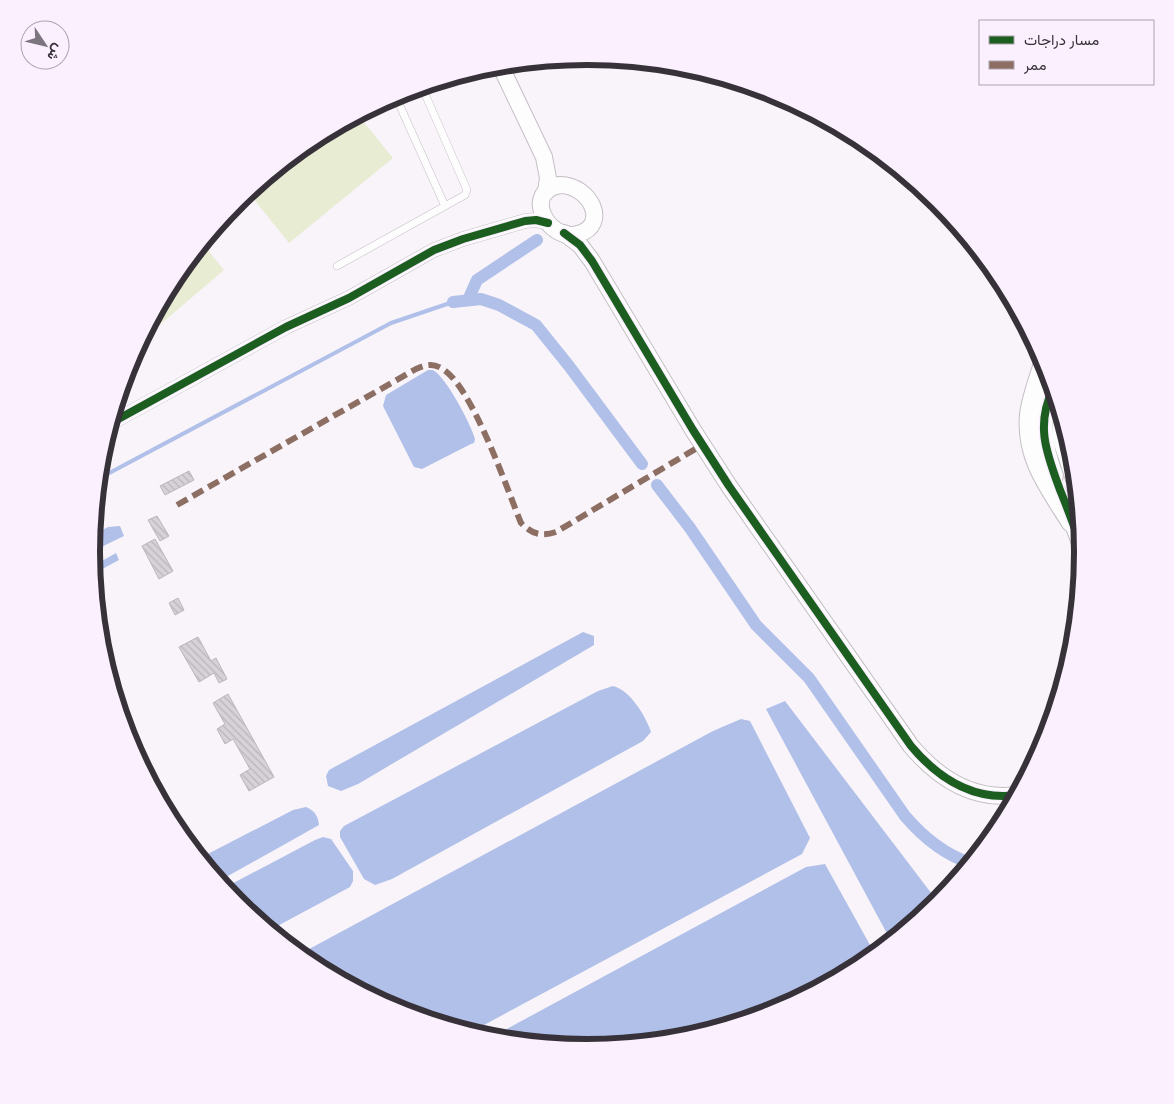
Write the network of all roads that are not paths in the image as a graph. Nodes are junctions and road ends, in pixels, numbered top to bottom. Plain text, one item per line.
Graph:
1 (503, 72) edge
2 (425, 93) edge
3 (399, 103) edge
4 (544, 157) junction
5 (576, 188) junction
6 (543, 199) junction
7 (445, 206) junction
8 (525, 221) junction
9 (593, 222) junction
10 (548, 223) junction
11 (564, 233) junction
12 (337, 266) dead end
13 (599, 271) junction
14 (1041, 377) edge
15 (1049, 399) edge
16 (119, 419) edge
17 (1072, 521) junction
18 (1073, 524) edge
19 (1010, 795) edge

1 - 4 street
2 - 7 lane
3 - 7 lane
4 - 5 street
4 - 6 street
5 - 6 street
5 - 9 street
6 - 8 street
6 - 10 street
7 - 12 lane
8 - 10 street
8 - 16 street
9 - 11 street
9 - 13 street
10 - 11 street
11 - 13 street
13 - 19 street
14 - 17 highway
15 - 17 street
17 - 18 street

